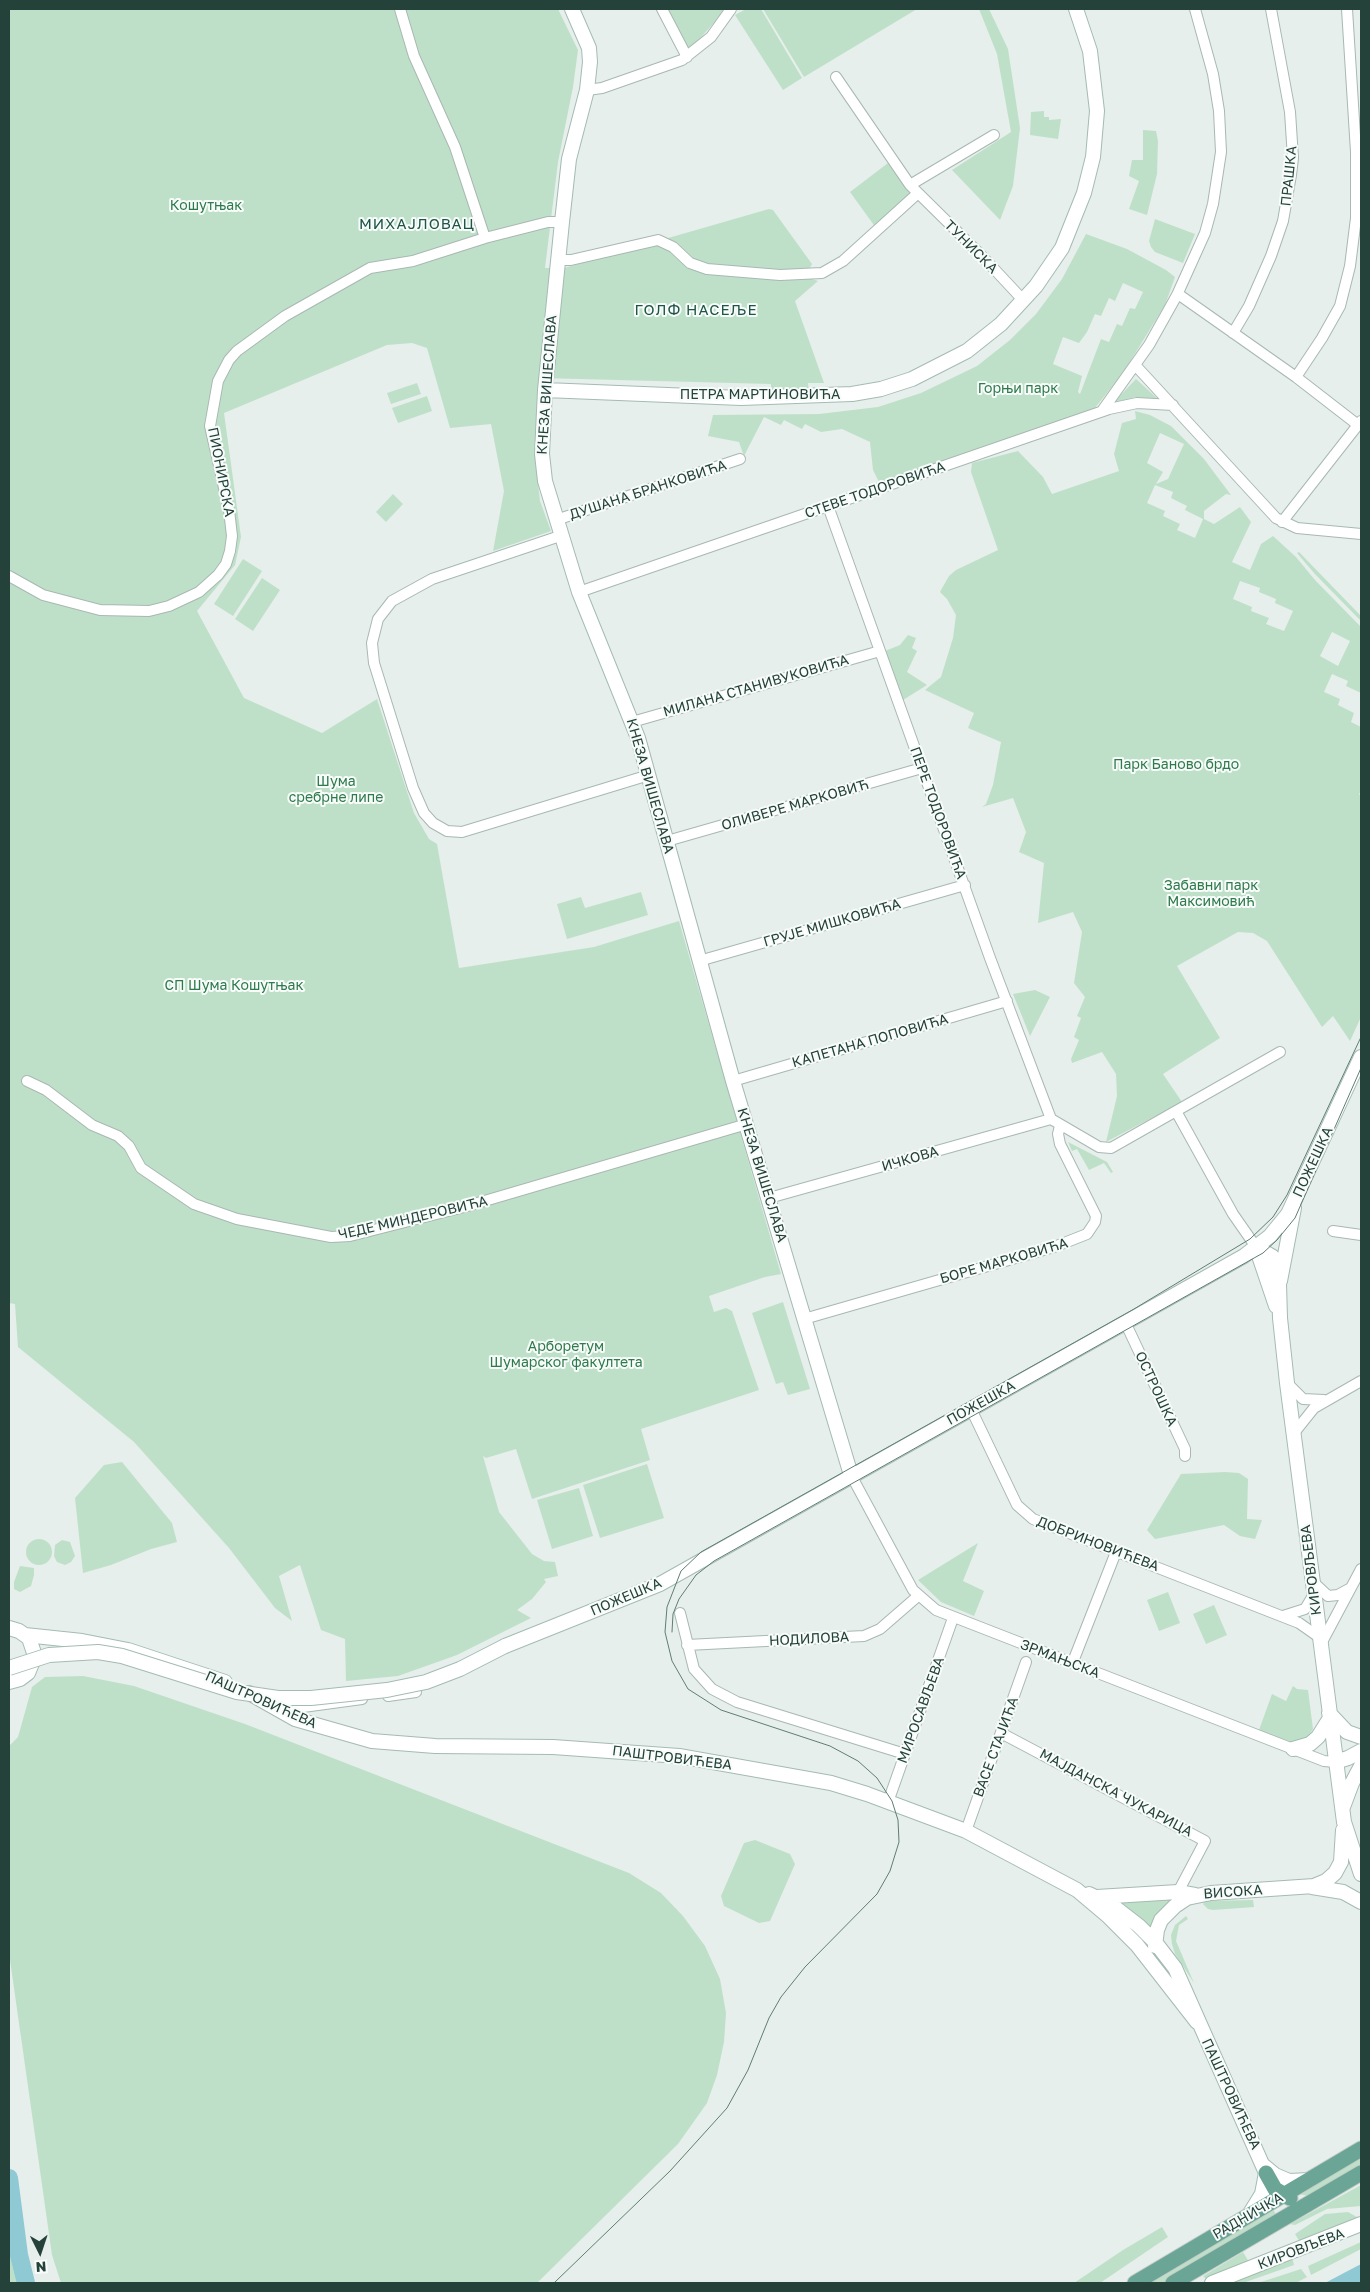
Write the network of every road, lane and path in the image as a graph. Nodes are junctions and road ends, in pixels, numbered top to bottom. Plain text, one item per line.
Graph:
1 (400, 9) edge
2 (572, 9) edge
3 (662, 9) edge
4 (731, 9) edge
5 (1076, 9) edge
6 (1195, 9) edge
7 (1271, 9) edge
8 (1347, 9) edge
9 (687, 57) junction
10 (836, 77) dead end
11 (587, 90) junction
12 (994, 135) dead end
13 (910, 185) junction
14 (917, 194) junction
15 (562, 222) junction
16 (485, 238) junction
17 (558, 260) junction
18 (1178, 294) junction
19 (1024, 301) junction
20 (1233, 333) junction
21 (1136, 366) junction
22 (1296, 377) junction
23 (545, 390) junction
24 (1173, 405) junction
25 (1102, 411) junction
26 (1360, 423) edge
27 (740, 459) dead end
28 (828, 506) junction
29 (556, 520) junction
30 (1282, 522) junction
31 (1361, 534) edge
32 (560, 536) junction
33 (9, 576) edge
34 (579, 592) junction
35 (880, 651) junction
36 (632, 722) junction
37 (922, 768) junction
38 (648, 776) junction
39 (667, 841) junction
40 (965, 885) junction
41 (699, 961) junction
42 (1007, 1002) junction
43 (1280, 1052) dead end
44 (1361, 1057) edge
45 (27, 1081) dead end
46 (733, 1081) junction
47 (1177, 1113) junction
48 (1051, 1119) junction
49 (747, 1124) junction
50 (1060, 1126) junction
51 (769, 1198) junction
52 (1296, 1199) junction
53 (1333, 1231) dead end
54 (1361, 1235) edge
55 (1256, 1247) junction
56 (1279, 1284) junction
57 (1280, 1318) junction
58 (804, 1319) junction
59 (1125, 1322) junction
60 (1361, 1380) edge
61 (1287, 1383) junction
62 (1325, 1400) junction
63 (970, 1408) junction
64 (1294, 1433) junction
65 (1185, 1456) dead end
66 (852, 1475) junction
67 (1116, 1552) junction
68 (1361, 1569) edge
69 (1313, 1588) junction
70 (1349, 1589) junction
71 (918, 1596) junction
72 (680, 1613) dead end
73 (1282, 1616) junction
74 (953, 1618) junction
75 (9, 1628) edge
76 (25, 1634) junction
77 (82, 1641) junction
78 (1320, 1641) junction
79 (686, 1645) junction
80 (1074, 1659) dead end
81 (34, 1660) junction
82 (1026, 1662) dead end
83 (9, 1668) edge
84 (9, 1682) edge
85 (416, 1692) dead end
86 (287, 1714) junction
87 (1329, 1716) junction
88 (1001, 1732) junction
89 (1361, 1737) edge
90 (1292, 1749) junction
91 (1361, 1751) edge
92 (905, 1754) junction
93 (1335, 1762) junction
94 (1361, 1766) edge
95 (888, 1802) junction
96 (1343, 1816) junction
97 (966, 1831) junction
98 (1361, 1874) edge
99 (1306, 1887) junction
100 (1077, 1890) junction
101 (1178, 1892) junction
102 (1196, 1895) junction
103 (1095, 1896) junction
104 (1361, 1902) edge
105 (1155, 1942) junction
106 (1158, 1971) junction
107 (1198, 2022) junction
108 (1361, 2149) edge
109 (1265, 2169) junction
110 (1361, 2173) edge
111 (1309, 2180) junction
112 (1283, 2195) junction
113 (1315, 2201) junction
114 (1249, 2215) junction
115 (1361, 2224) edge
116 (1135, 2283) edge
117 (1173, 2283) edge
118 (1212, 2283) edge

1 - 16 street
2 - 11 street, КНЕЗА ВИШЕСЛАВА
3 - 9 street
4 - 9 street
5 - 19 street, ПЕТРА МАРТИНОВИЋА
6 - 18 street
7 - 20 street, ПРАШКА
8 - 22 street
9 - 11 street
10 - 13 street, ТУНИСКА
11 - 15 street, КНЕЗА ВИШЕСЛАВА
12 - 13 street
13 - 14 street, ТУНИСКА
14 - 17 street
14 - 19 street, ТУНИСКА
15 - 16 street, ПИОНИРСКА
15 - 17 street, КНЕЗА ВИШЕСЛАВА
16 - 33 street, ПИОНИРСКА
17 - 23 street, КНЕЗА ВИШЕСЛАВА
18 - 20 street
18 - 21 street
19 - 23 street, ПЕТРА МАРТИНОВИЋА
20 - 22 street
21 - 24 street
21 - 25 street
22 - 26 street
23 - 29 street, КНЕЗА ВИШЕСЛАВА
24 - 25 street, СТЕВЕ ТОДОРОВИЋА
24 - 30 street
25 - 28 street, СТЕВЕ ТОДОРОВИЋА
26 - 30 street
27 - 29 street, ДУШАНА БРАНКОВИЋА
28 - 34 street, СТЕВЕ ТОДОРОВИЋА
28 - 35 street, ПЕРЕ ТОДОРОВИЋА
29 - 32 street, КНЕЗА ВИШЕСЛАВА
30 - 31 street
32 - 34 street, КНЕЗА ВИШЕСЛАВА
32 - 38 street
34 - 36 street, КНЕЗА ВИШЕСЛАВА
35 - 36 street, МИЛАНА СТАНИВУКОВИЋА
35 - 37 street, ПЕРЕ ТОДОРОВИЋА
36 - 38 street, КНЕЗА ВИШЕСЛАВА
37 - 39 street, ОЛИВЕРЕ МАРКОВИЋ
37 - 40 street, ПЕРЕ ТОДОРОВИЋА
38 - 39 street, КНЕЗА ВИШЕСЛАВА
39 - 41 street, КНЕЗА ВИШЕСЛАВА
40 - 41 street, ГРУЈЕ МИШКОВИЋА
40 - 42 street, ПЕРЕ ТОДОРОВИЋА
41 - 46 street, КНЕЗА ВИШЕСЛАВА
42 - 46 street, КАПЕТАНА ПОПОВИЋА
42 - 48 street, ПЕРЕ ТОДОРОВИЋА
43 - 47 street
44 - 52 street, ПОЖЕШКА
45 - 49 street, ЧЕДЕ МИНДЕРОВИЋА
46 - 49 street, КНЕЗА ВИШЕСЛАВА
47 - 50 street
47 - 55 street
48 - 50 street
48 - 51 street, ИЧКОВА
49 - 51 street, КНЕЗА ВИШЕСЛАВА
50 - 58 street, БОРЕ МАРКОВИЋА
51 - 58 street, КНЕЗА ВИШЕСЛАВА
52 - 55 street, ПОЖЕШКА
52 - 56 street
53 - 54 street
55 - 56 street, КИРОВЉЕВА
55 - 57 street, КИРОВЉЕВА
55 - 59 street, ПОЖЕШКА
56 - 57 street, КИРОВЉЕВА
57 - 61 street, КИРОВЉЕВА
58 - 66 street, КНЕЗА ВИШЕСЛАВА
59 - 63 street, ПОЖЕШКА
59 - 65 street, ОСТРОШКА
60 - 62 street
61 - 62 street
61 - 64 street, КИРОВЉЕВА
62 - 64 street
63 - 66 street, ПОЖЕШКА
63 - 67 street, ДОБРИНОВИЋЕВА
64 - 69 street, КИРОВЉЕВА
66 - 71 street, ЗРМАЊСКА
66 - 83 street, ПОЖЕШКА, bridge
67 - 73 street, ДОБРИНОВИЋЕВА
67 - 80 street
68 - 70 street
69 - 70 street
69 - 73 street
69 - 78 street, КИРОВЉЕВА
70 - 78 street
71 - 74 street, ЗРМАЊСКА
71 - 79 street, НОДИЛОВА
72 - 79 street
73 - 78 street, ДОБРИНОВИЋЕВА
74 - 90 street, ЗРМАЊСКА
74 - 92 street, МИРОСАВЉЕВА
75 - 76 street, ПАШТРОВИЋЕВА
76 - 77 street, ПАШТРОВИЋЕВА
76 - 81 street
77 - 81 street, ПАШТРОВИЋЕВА
77 - 86 street, ПАШТРОВИЋЕВА
78 - 87 street, КИРОВЉЕВА
79 - 92 street
81 - 84 street, ПАШТРОВИЋЕВА
82 - 88 street, ВАСЕ СТАЈИЋА
85 - 86 street
86 - 95 street, ПАШТРОВИЋЕВА
87 - 89 street
87 - 90 street
87 - 93 street, КИРОВЉЕВА
88 - 97 street, ВАСЕ СТАЈИЋА
88 - 101 street, МАЈДАНСКА ЧУКАРИЦА
90 - 93 street, ЗРМАЊСКА
91 - 93 street
92 - 95 street, МИРОСАВЉЕВА
93 - 96 street, КИРОВЉЕВА
94 - 96 street
95 - 97 street, ПАШТРОВИЋЕВА
96 - 98 street, КИРОВЉЕВА
96 - 99 street, КИРОВЉЕВА
97 - 100 street, ПАШТРОВИЋЕВА
99 - 102 street, ВИСОКА
99 - 104 street
100 - 103 street
100 - 106 street, ПАШТРОВИЋЕВА
101 - 102 street
101 - 103 street
102 - 105 street, ВИСОКА
103 - 105 street, ПАШТРОВИЋЕВА
105 - 106 street, ВИСОКА
105 - 107 street, ПАШТРОВИЋЕВА
106 - 107 street, ПАШТРОВИЋЕВА
107 - 109 street, ПАШТРОВИЋЕВА
108 - 111 main road, РАДНИЧКА
109 - 111 street, ПАШТРОВИЋЕВА
109 - 112 main road
109 - 114 street
110 - 113 main road, РАДНИЧКА
111 - 112 main road, РАДНИЧКА
112 - 113 main road
112 - 114 main road, РАДНИЧКА
113 - 117 main road, РАДНИЧКА
114 - 116 main road, РАДНИЧКА
115 - 118 street, КИРОВЉЕВА

